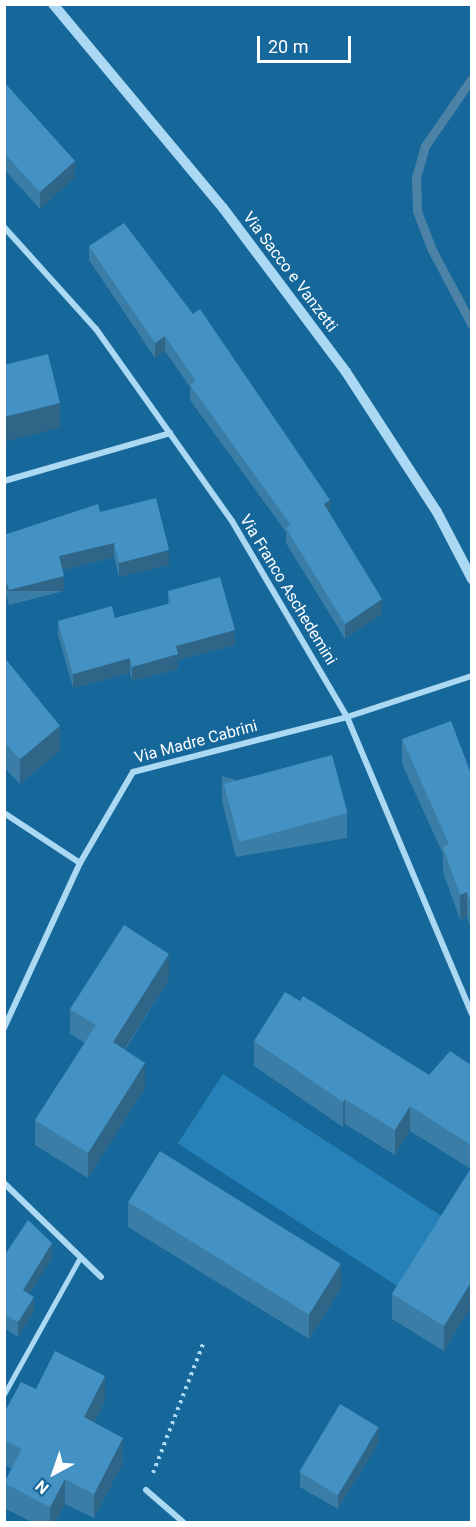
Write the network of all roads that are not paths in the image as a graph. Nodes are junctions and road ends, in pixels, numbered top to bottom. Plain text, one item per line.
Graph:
1 (53, 4) edge
2 (4, 226) edge
3 (170, 433) junction
4 (4, 481) edge
5 (471, 579) edge
6 (471, 676) edge
7 (347, 717) junction
8 (4, 813) edge
9 (80, 863) junction
10 (471, 1014) edge
11 (4, 1028) edge
12 (4, 1183) edge
13 (80, 1259) junction
14 (101, 1277) dead end
15 (4, 1394) edge
16 (146, 1490) road end
17 (183, 1522) edge

1 - 5 street, Via Sacco e Vanzetti
2 - 3 street, Via Franco Aschedemini
3 - 4 street
3 - 7 street, Via Franco Aschedemini
6 - 7 street, Via Madre Cabrini
7 - 9 street, Via Madre Cabrini
7 - 10 street, Via Franco Aschedemini
8 - 9 street
9 - 11 street, Via Madre Cabrini
12 - 13 street
13 - 14 street
13 - 15 street
16 - 17 street

